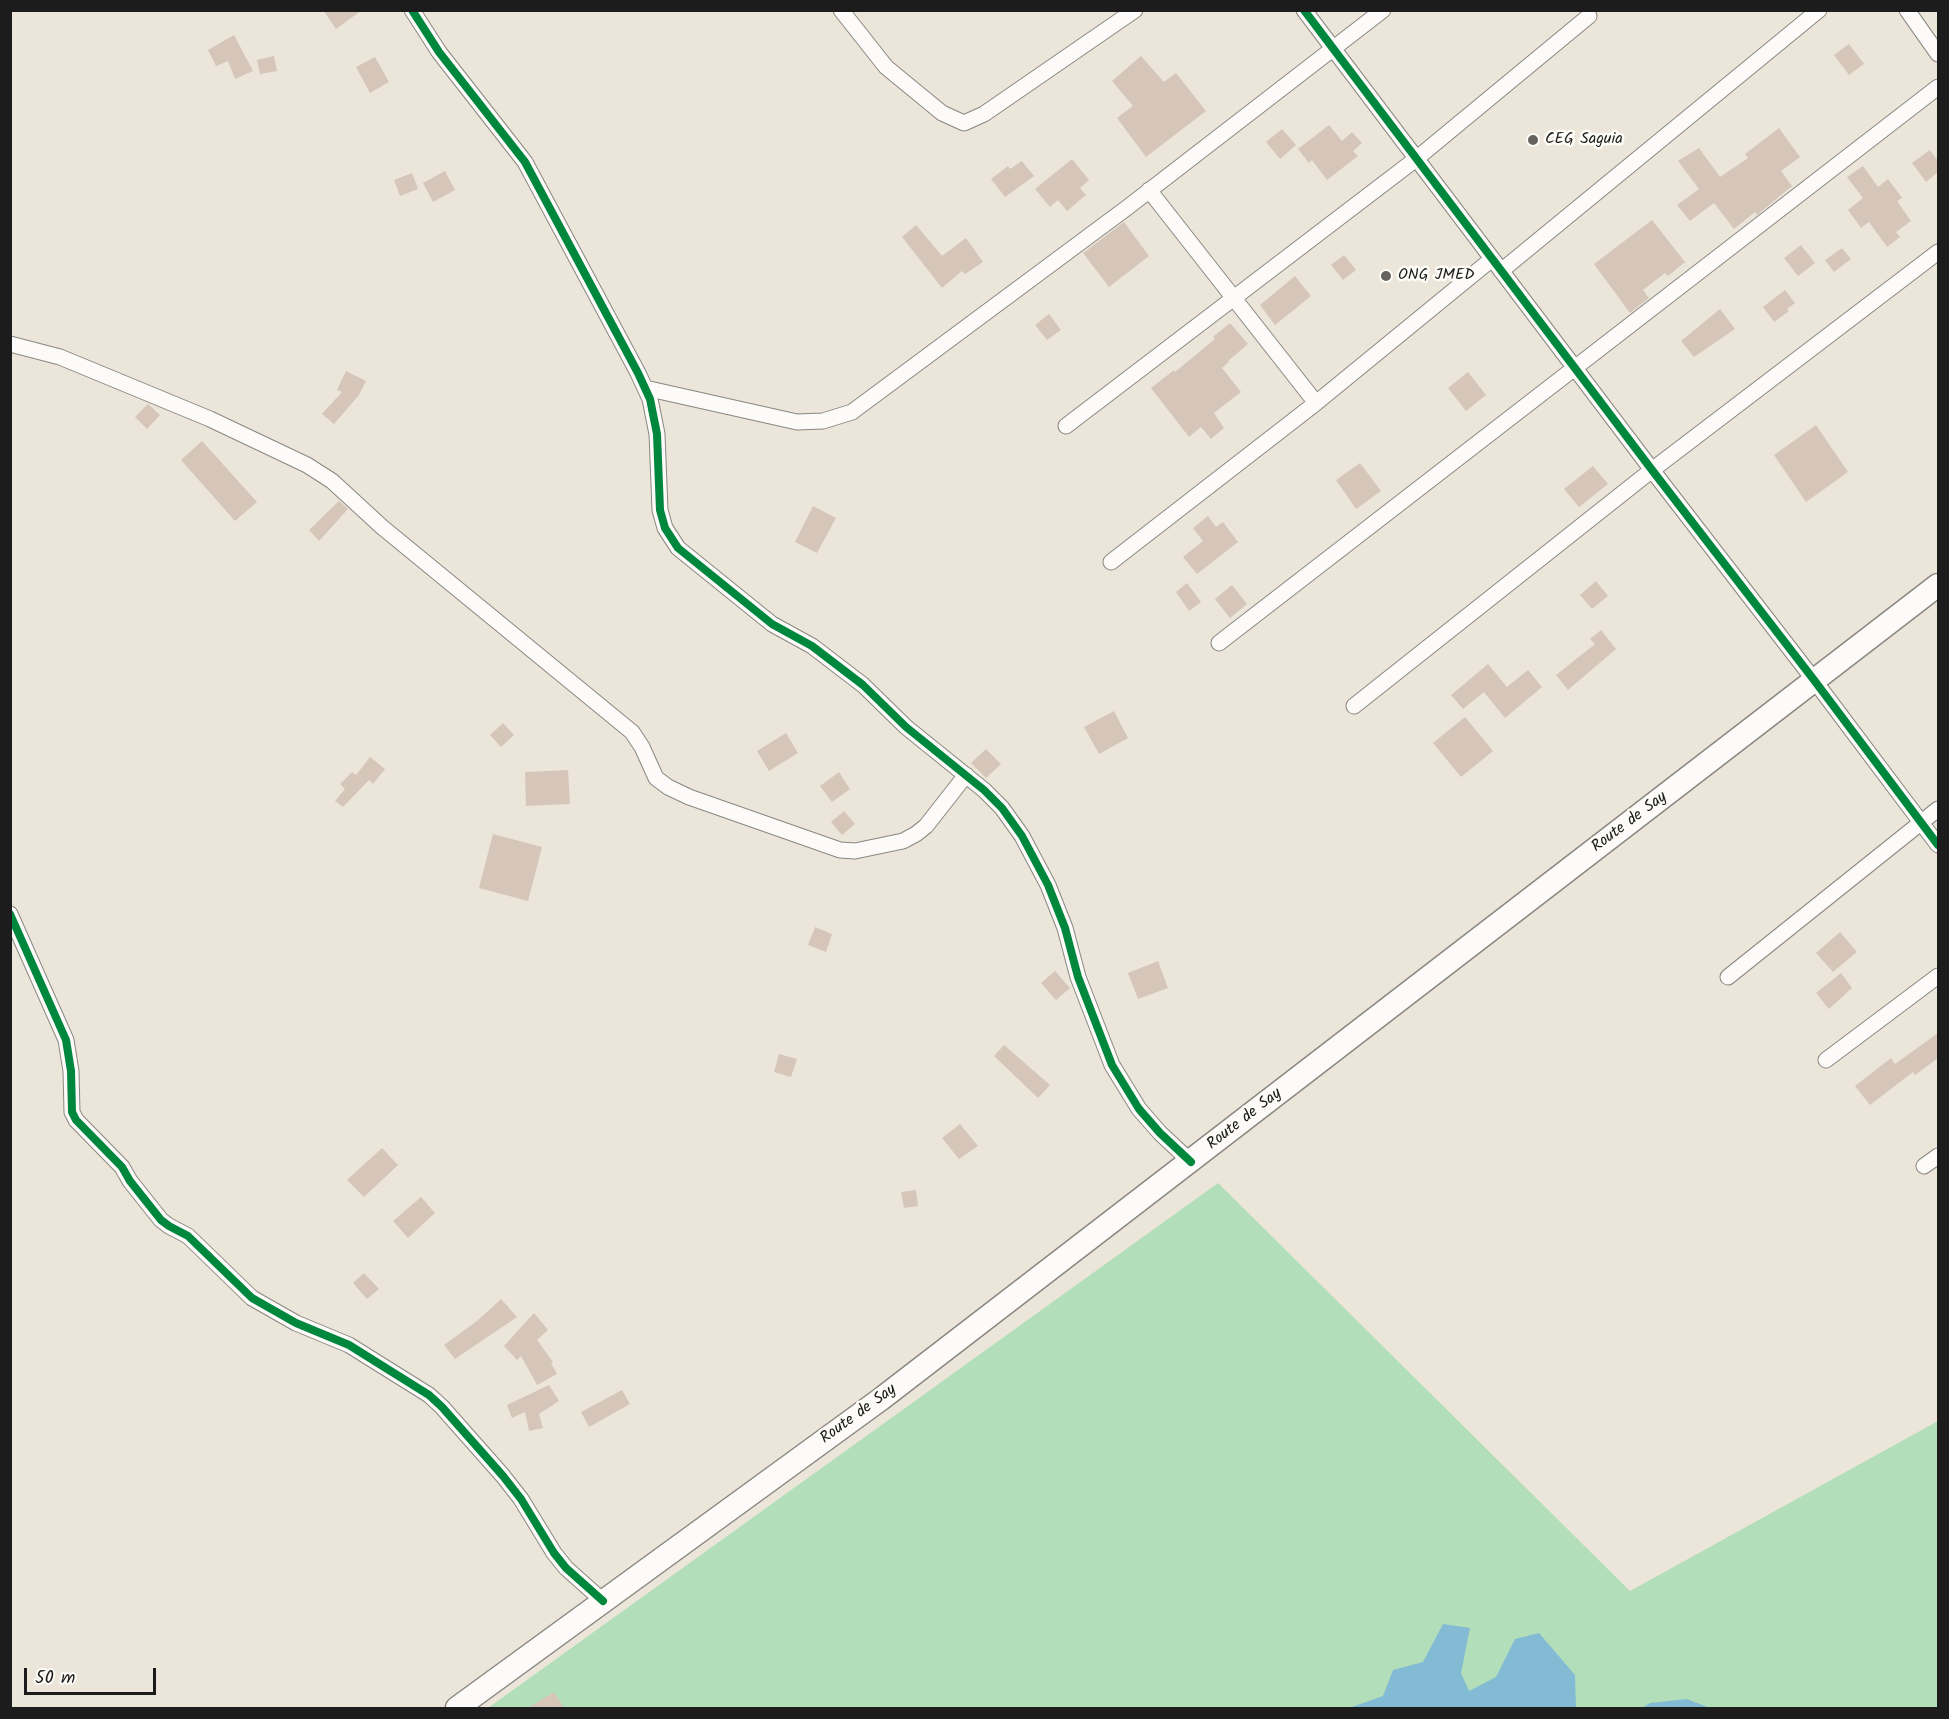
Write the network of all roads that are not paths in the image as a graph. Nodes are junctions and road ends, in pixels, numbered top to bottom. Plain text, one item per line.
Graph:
1 (412, 10) edge
2 (841, 10) edge
3 (1135, 10) edge
4 (1304, 10) edge
5 (1383, 10) edge
6 (1819, 10) edge
7 (1907, 10) edge
8 (1589, 16) dead end
9 (1333, 49) junction
10 (1938, 54) edge
11 (1938, 87) edge
12 (1416, 159) junction
13 (1149, 190) junction
14 (1938, 252) edge
15 (1497, 265) junction
16 (1233, 298) junction
17 (10, 344) edge
18 (1575, 368) junction
19 (645, 388) junction
20 (1316, 403) junction
21 (1066, 426) dead end
22 (1652, 470) junction
23 (1111, 562) dead end
24 (1938, 585) edge
25 (1219, 643) dead end
26 (1814, 680) junction
27 (1354, 706) dead end
28 (966, 775) junction
29 (1938, 809) edge
30 (1922, 823) junction
31 (1938, 845) edge
32 (10, 914) edge
33 (1938, 976) edge
34 (1728, 977) dead end
35 (1826, 1060) dead end
36 (1938, 1156) edge
37 (1191, 1162) junction
38 (1924, 1166) dead end
39 (603, 1601) junction
40 (457, 1708) edge

1 - 19 street
2 - 3 street
4 - 9 street
5 - 9 street
6 - 15 street
7 - 10 street
8 - 12 street
9 - 12 street
9 - 13 street
11 - 18 street
12 - 15 street
12 - 16 street
13 - 16 street
13 - 19 street
14 - 22 street
15 - 18 street
15 - 20 street
16 - 20 street
16 - 21 street
17 - 28 street
18 - 22 street
18 - 25 street
19 - 28 street
20 - 23 street
22 - 26 street
22 - 27 street
24 - 26 main road, Route de Say
26 - 30 street
26 - 37 main road, Route de Say
28 - 37 street
29 - 30 street
30 - 31 street
30 - 34 street
32 - 39 street
33 - 35 street
36 - 38 street
37 - 39 main road, Route de Say
39 - 40 main road, Route de Say

